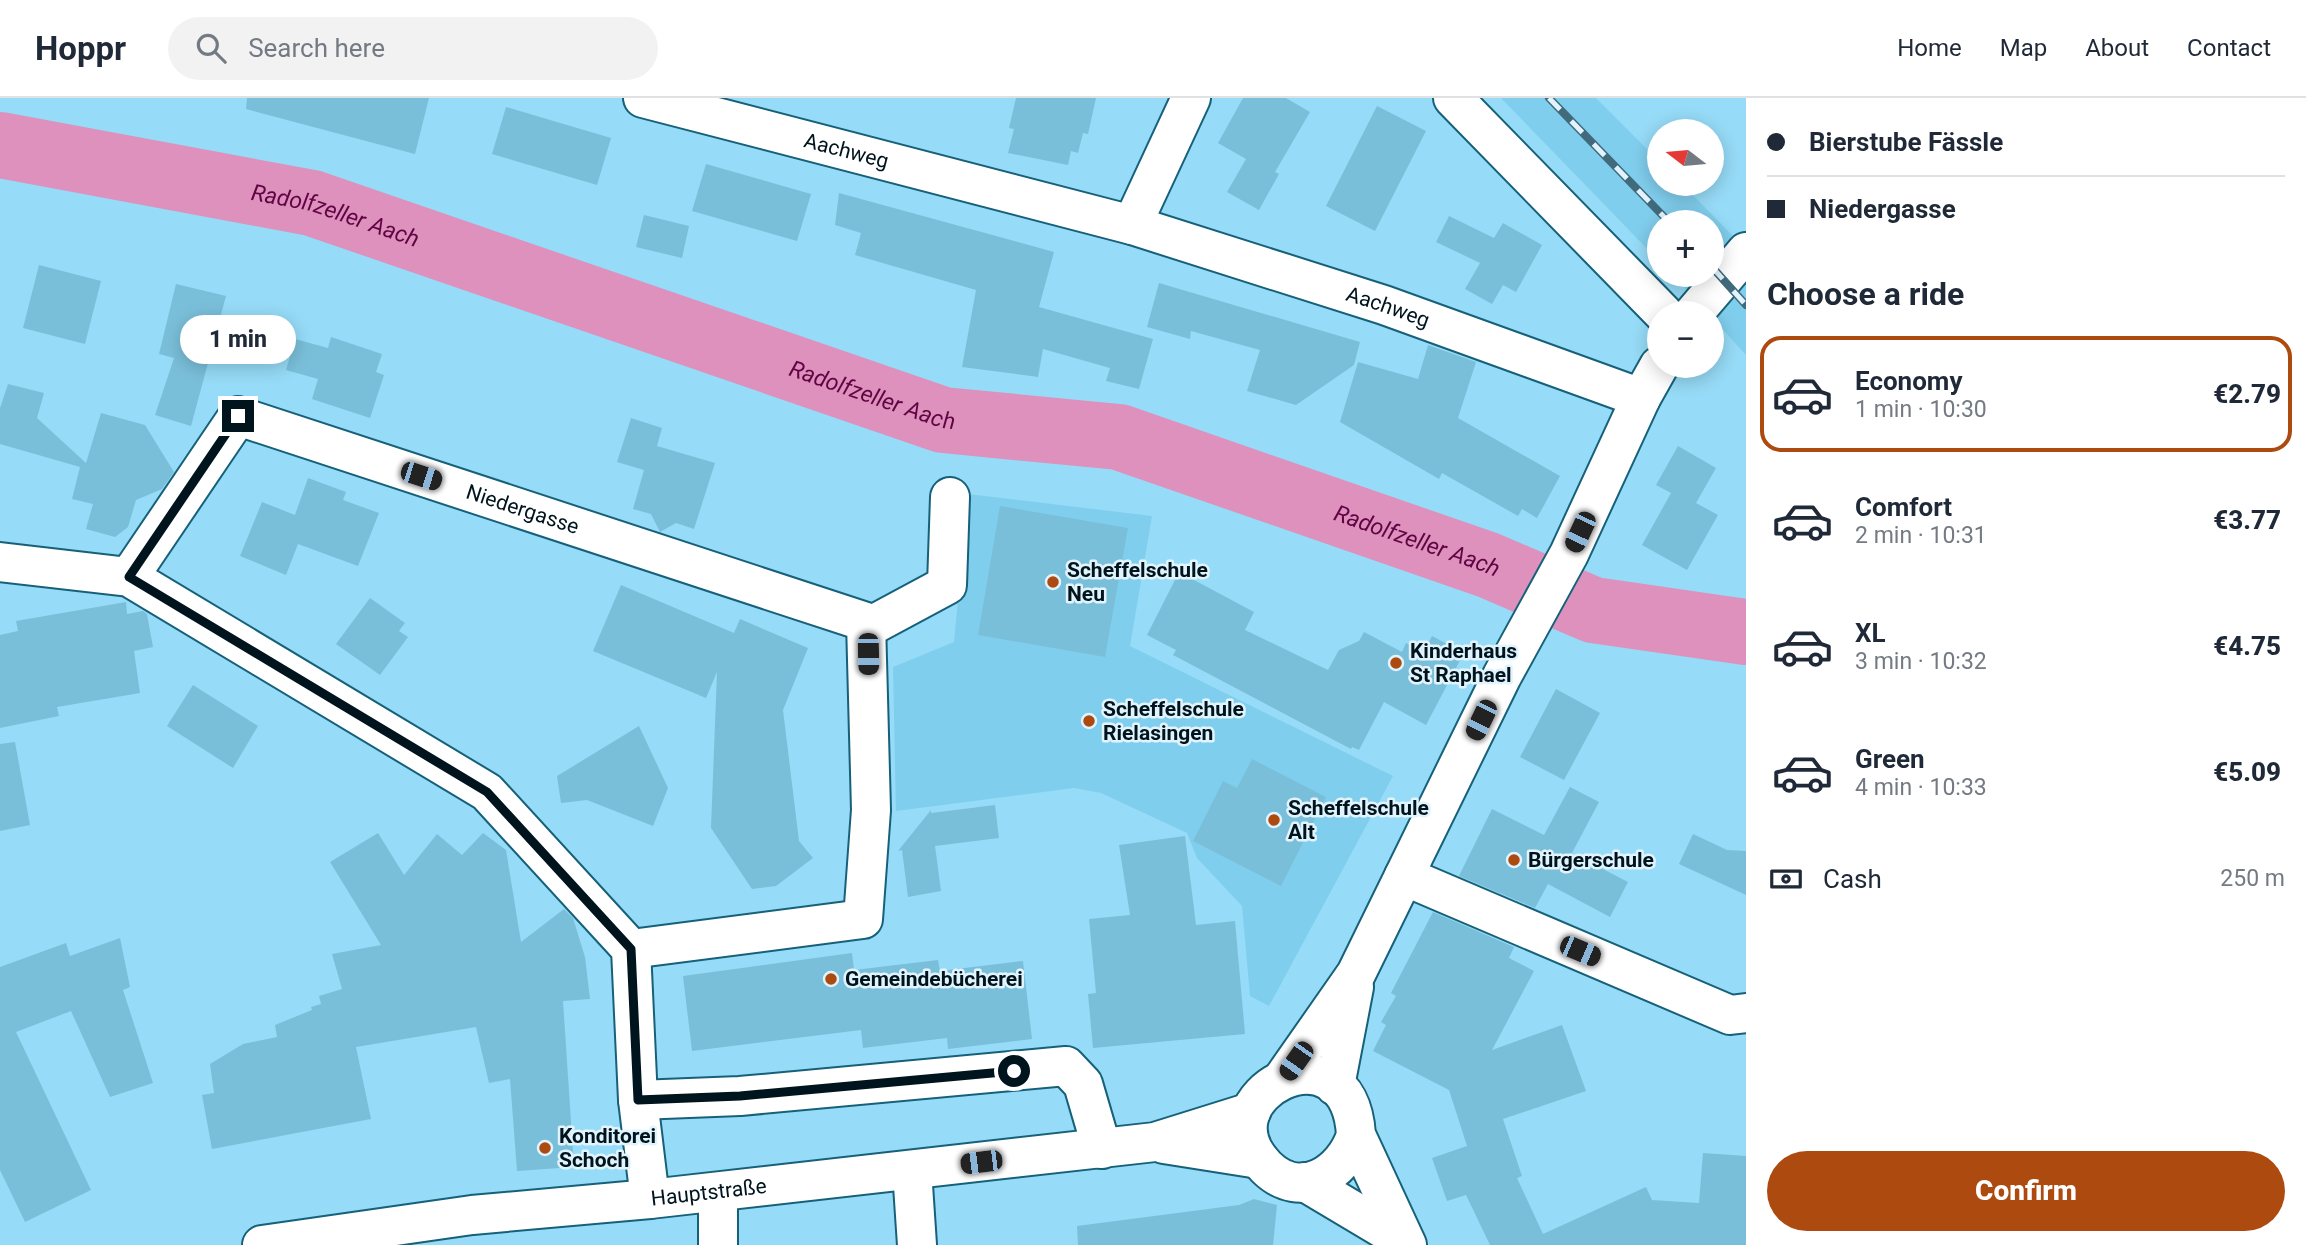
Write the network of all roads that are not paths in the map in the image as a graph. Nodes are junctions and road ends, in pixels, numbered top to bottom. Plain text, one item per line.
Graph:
1 (1191, 98) edge
2 (1454, 98) edge
3 (658, 100) edge
4 (1132, 225) junction
5 (1746, 252) edge
6 (1651, 301) edge
7 (1704, 301) edge
8 (1653, 378) edge
9 (1641, 398) junction
10 (950, 497) dead end
11 (0, 562) edge
12 (129, 577) junction
13 (867, 628) junction
14 (1404, 876) junction
15 (631, 949) junction
16 (1356, 974) junction
17 (1746, 1013) edge
18 (1284, 1077) junction
19 (1335, 1086) junction
20 (638, 1100) junction
21 (1251, 1112) junction
22 (1356, 1135) junction
23 (1155, 1142) junction
24 (1102, 1149) junction
25 (1259, 1160) junction
26 (912, 1170) junction
27 (1305, 1182) junction
28 (718, 1192) junction
29 (650, 1199) junction
30 (1406, 1243) edge
31 (262, 1245) edge
32 (718, 1245) edge
33 (918, 1245) edge

1 - 4 street
2 - 6 street
3 - 4 street, Aachweg
4 - 9 street, Aachweg
5 - 7 street
8 - 9 street
9 - 14 street
10 - 13 street
11 - 12 street
12 - 13 street, Niedergasse
12 - 15 street
13 - 15 street
14 - 16 street
14 - 17 street
15 - 20 street
16 - 18 street
16 - 19 street
18 - 19 street
18 - 21 street
19 - 22 street
20 - 24 street
20 - 29 street
21 - 23 street
21 - 25 street
22 - 27 street
22 - 30 street
23 - 24 street, Hauptstraße
23 - 25 street
24 - 26 street, Hauptstraße
25 - 27 street
26 - 28 street, Hauptstraße
26 - 33 street
27 - 30 street
28 - 29 street, Hauptstraße
28 - 32 street
29 - 31 street, Hauptstraße

